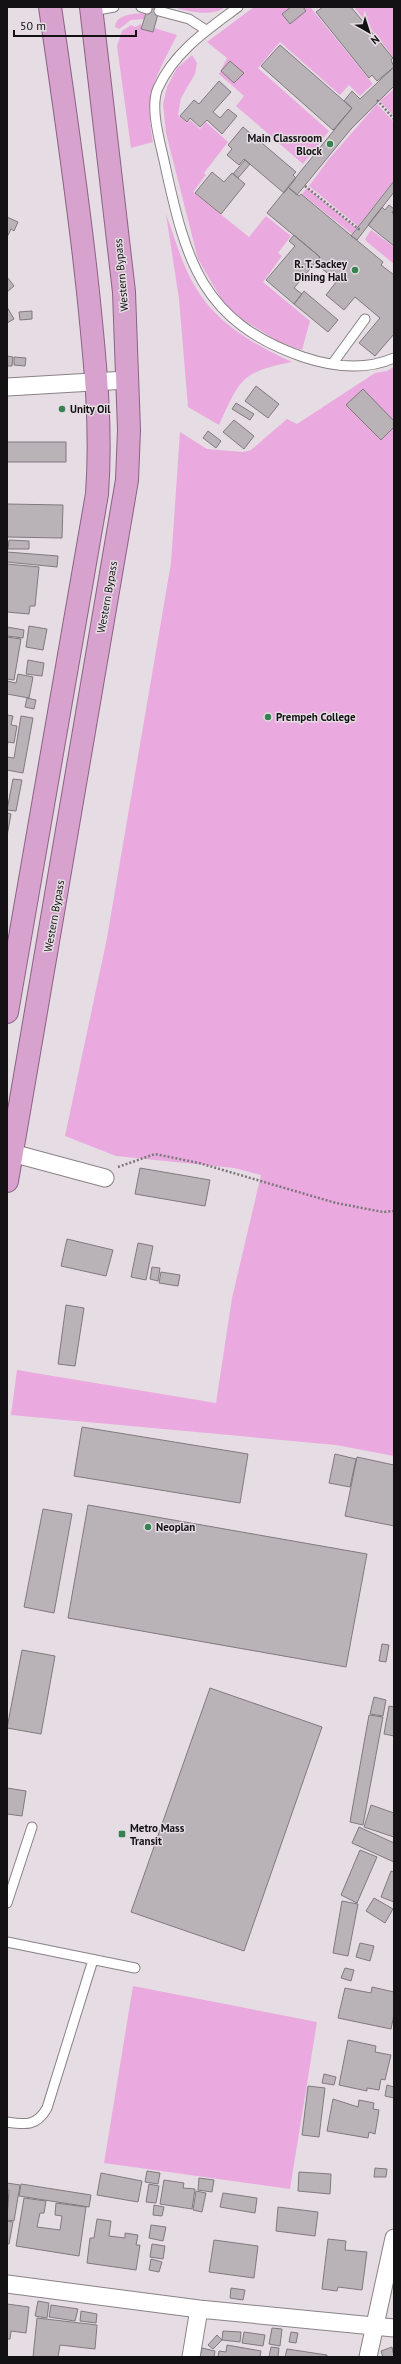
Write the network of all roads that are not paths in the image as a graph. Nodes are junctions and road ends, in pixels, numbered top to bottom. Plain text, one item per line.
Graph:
1 (50, 7) edge
2 (114, 7) edge
3 (238, 7) edge
4 (91, 9) edge
5 (159, 11) dead end
6 (206, 30) junction
7 (365, 319) dead end
8 (394, 358) edge
9 (332, 364) junction
10 (127, 380) junction
11 (97, 382) junction
12 (7, 387) edge
13 (7, 1012) edge
14 (12, 1153) junction
15 (105, 1178) road end
16 (7, 1181) edge
17 (32, 1827) dead end
18 (7, 1903) edge
19 (7, 1942) edge
20 (93, 1960) junction
21 (135, 1968) dead end
22 (7, 2122) edge
23 (394, 2238) edge
24 (7, 2284) edge
25 (199, 2309) junction
26 (375, 2326) junction
27 (394, 2328) edge
28 (191, 2357) edge
29 (368, 2357) edge

1 - 11 highway
2 - 4 lane
3 - 6 lane
4 - 10 highway, Western Bypass
5 - 6 lane
6 - 9 lane
7 - 9 lane
8 - 9 lane
10 - 11 street
10 - 14 highway, Western Bypass
11 - 12 street
11 - 13 highway
14 - 15 street
14 - 16 highway, Western Bypass
17 - 18 lane
19 - 20 lane
20 - 21 lane
20 - 22 lane
23 - 26 street
24 - 25 street
25 - 26 street
25 - 28 street
26 - 27 street
26 - 29 street

